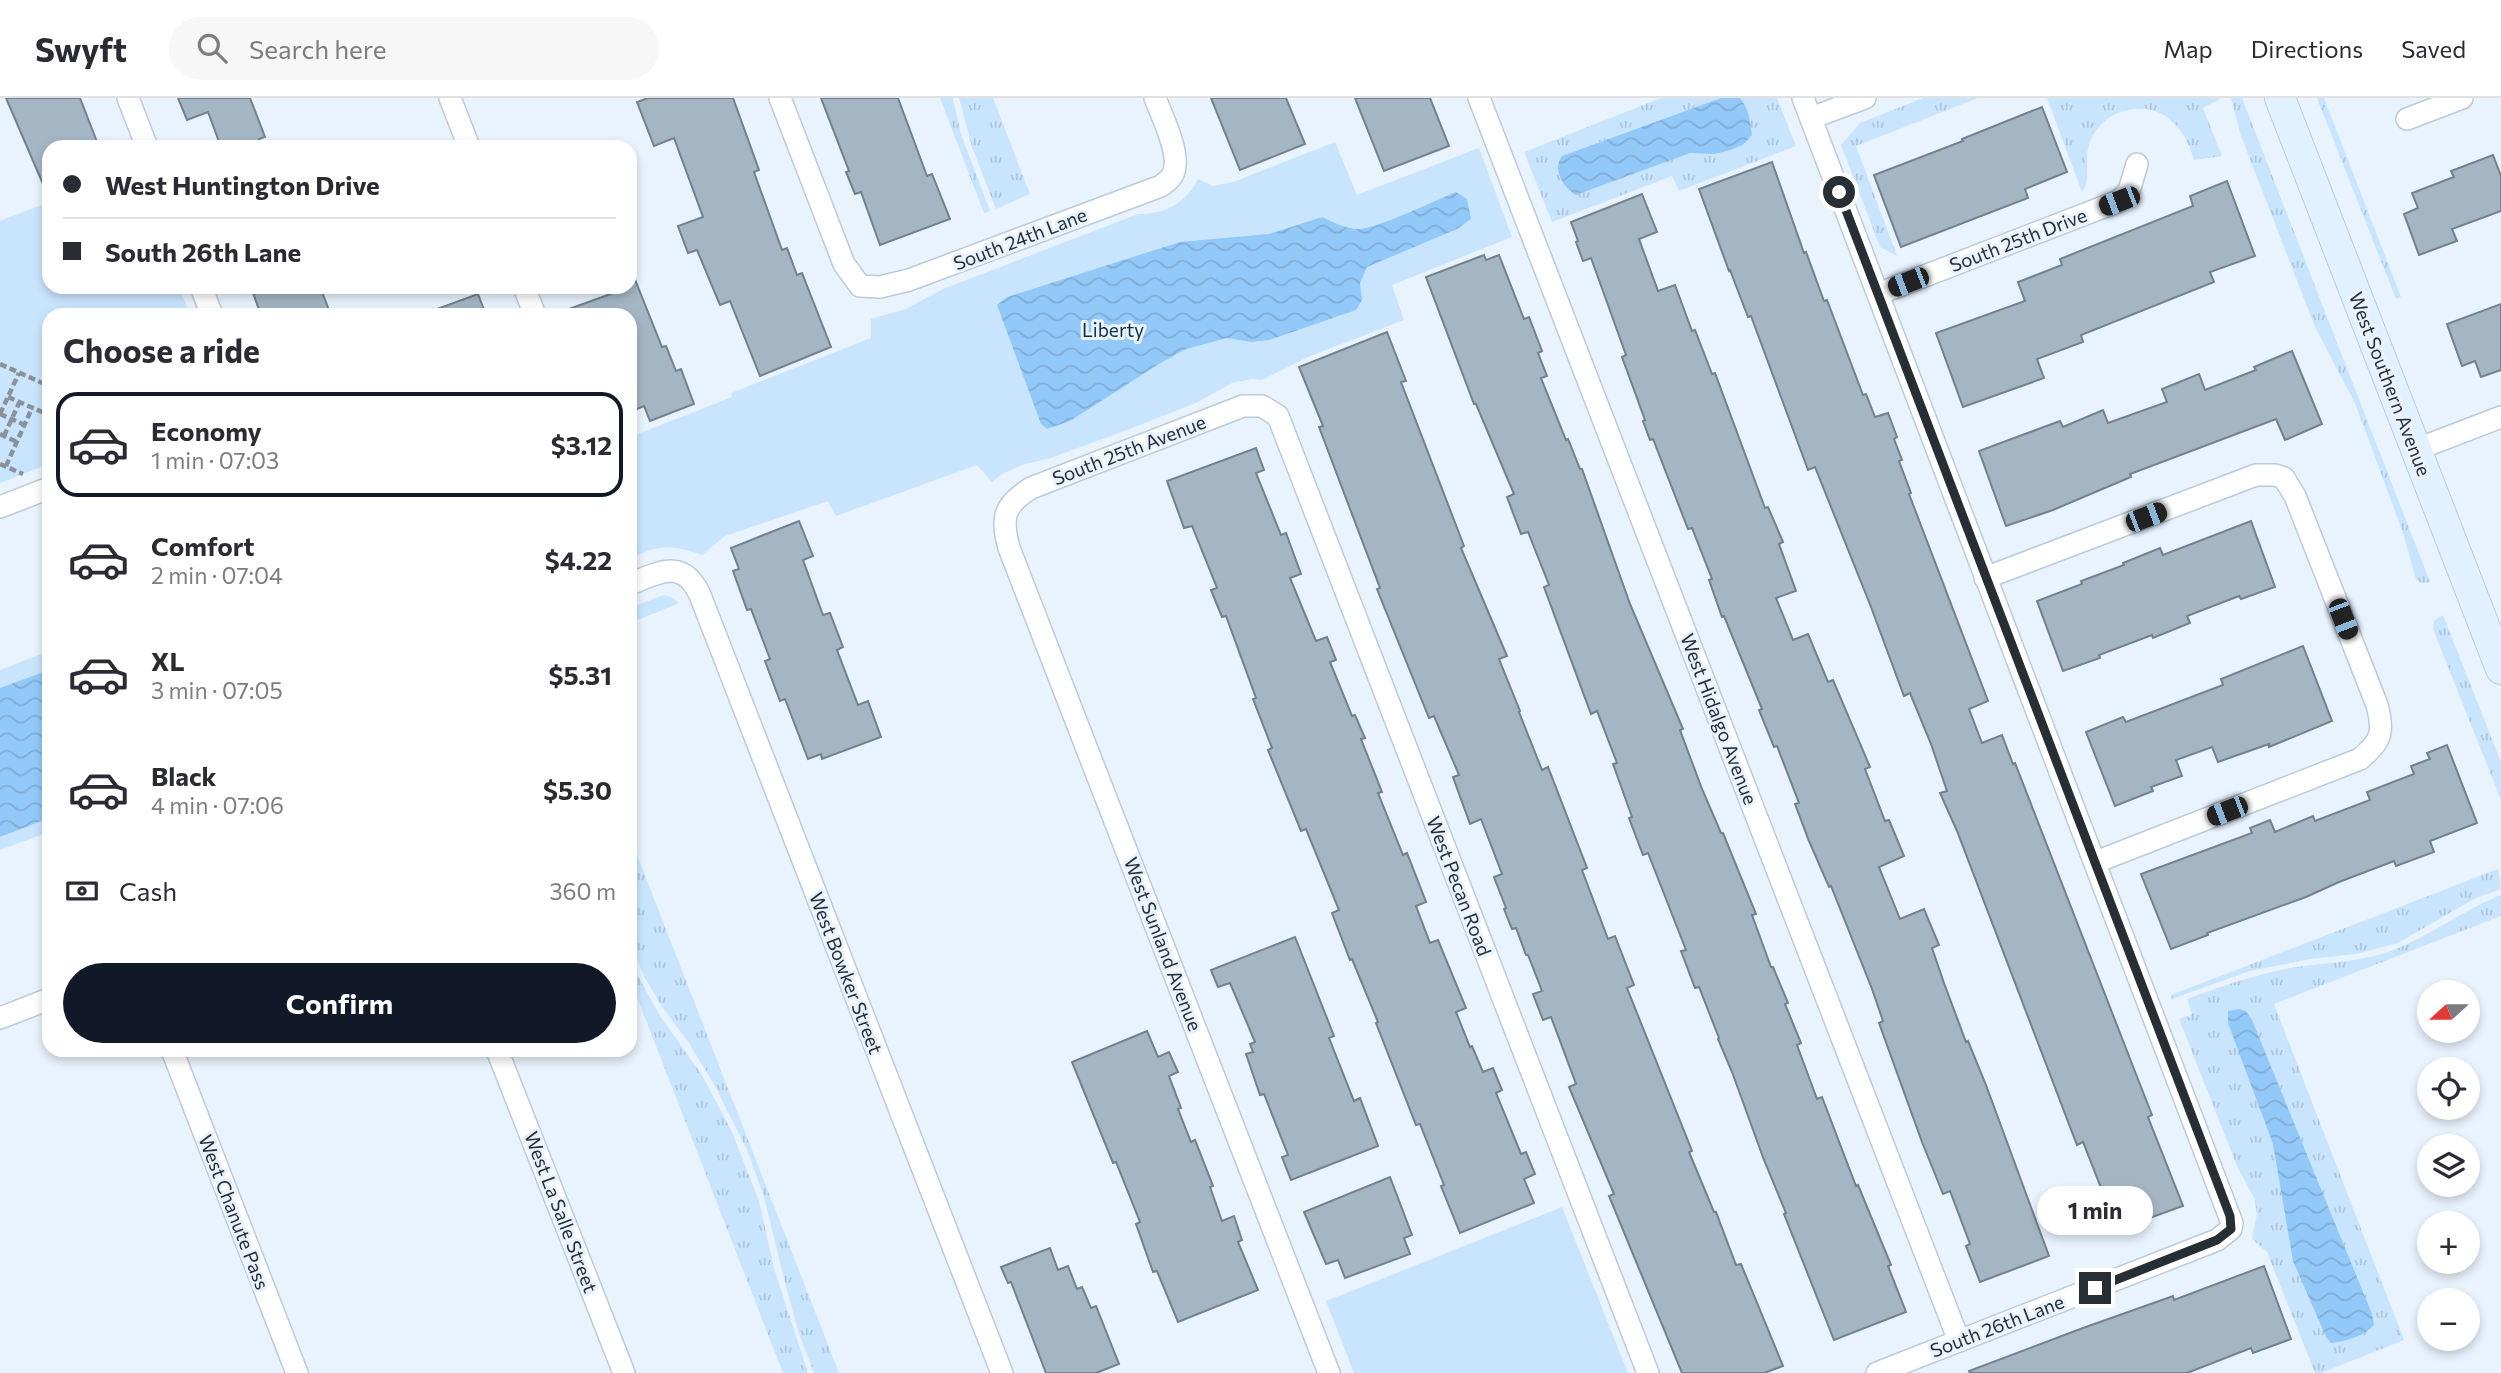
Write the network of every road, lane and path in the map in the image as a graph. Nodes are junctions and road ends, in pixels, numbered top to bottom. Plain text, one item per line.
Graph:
1 (128, 98) edge
2 (450, 98) edge
3 (780, 98) edge
4 (1155, 98) edge
5 (1479, 98) edge
6 (1865, 98) edge
7 (2280, 98) edge
8 (2462, 98) edge
9 (1807, 108) edge
10 (2407, 119) dead end
11 (144, 140) edge
12 (467, 140) edge
13 (2137, 164) dead end
14 (1878, 294) junction
15 (0, 364) edge
16 (19, 373) junction
17 (42, 383) edge
18 (8, 397) junction
19 (19, 402) junction
20 (1262, 407) joint
21 (32, 408) junction
22 (42, 412) edge
23 (0, 414) edge
24 (2501, 417) edge
25 (12, 419) junction
26 (24, 425) junction
27 (2, 435) edge
28 (17, 442) junction
29 (2415, 450) junction
30 (3, 465) edge
31 (40, 483) edge
32 (0, 507) edge
33 (1005, 513) joint
34 (1985, 578) junction
35 (637, 581) edge
36 (2501, 669) edge
37 (2096, 862) junction
38 (42, 1002) edge
39 (0, 1018) edge
40 (175, 1057) edge
41 (500, 1057) edge
42 (1959, 1341) junction
43 (297, 1373) edge
44 (624, 1373) edge
45 (1002, 1373) edge
46 (1329, 1373) edge
47 (1648, 1373) edge
48 (1877, 1373) edge

1 - 11 street
2 - 12 street
3 - 4 street, South 24th Lane
5 - 42 street, West Hidalgo Avenue
6 - 9 street
7 - 29 main road, West Southern Avenue
8 - 10 street
9 - 14 street
13 - 14 street, South 25th Drive
14 - 34 street
15 - 16 path
16 - 17 path
16 - 18 path
18 - 19 path
18 - 23 path
19 - 21 path
19 - 25 path
20 - 33 street, South 25th Avenue
20 - 47 street, West Pecan Road
21 - 22 path
21 - 26 path
23 - 25 path
24 - 29 street
25 - 26 path
25 - 27 path
26 - 28 path
27 - 28 path
28 - 30 path
29 - 36 main road, West Southern Avenue
30 - 31 path
31 - 32 street
33 - 46 street, West Sunland Avenue
34 - 37 street
34 - 37 street
35 - 45 street, West Bowker Street
37 - 42 street, South 26th Lane
38 - 39 street
40 - 43 street, West Chanute Pass
41 - 44 street, West La Salle Street
42 - 48 street, South 26th Lane

